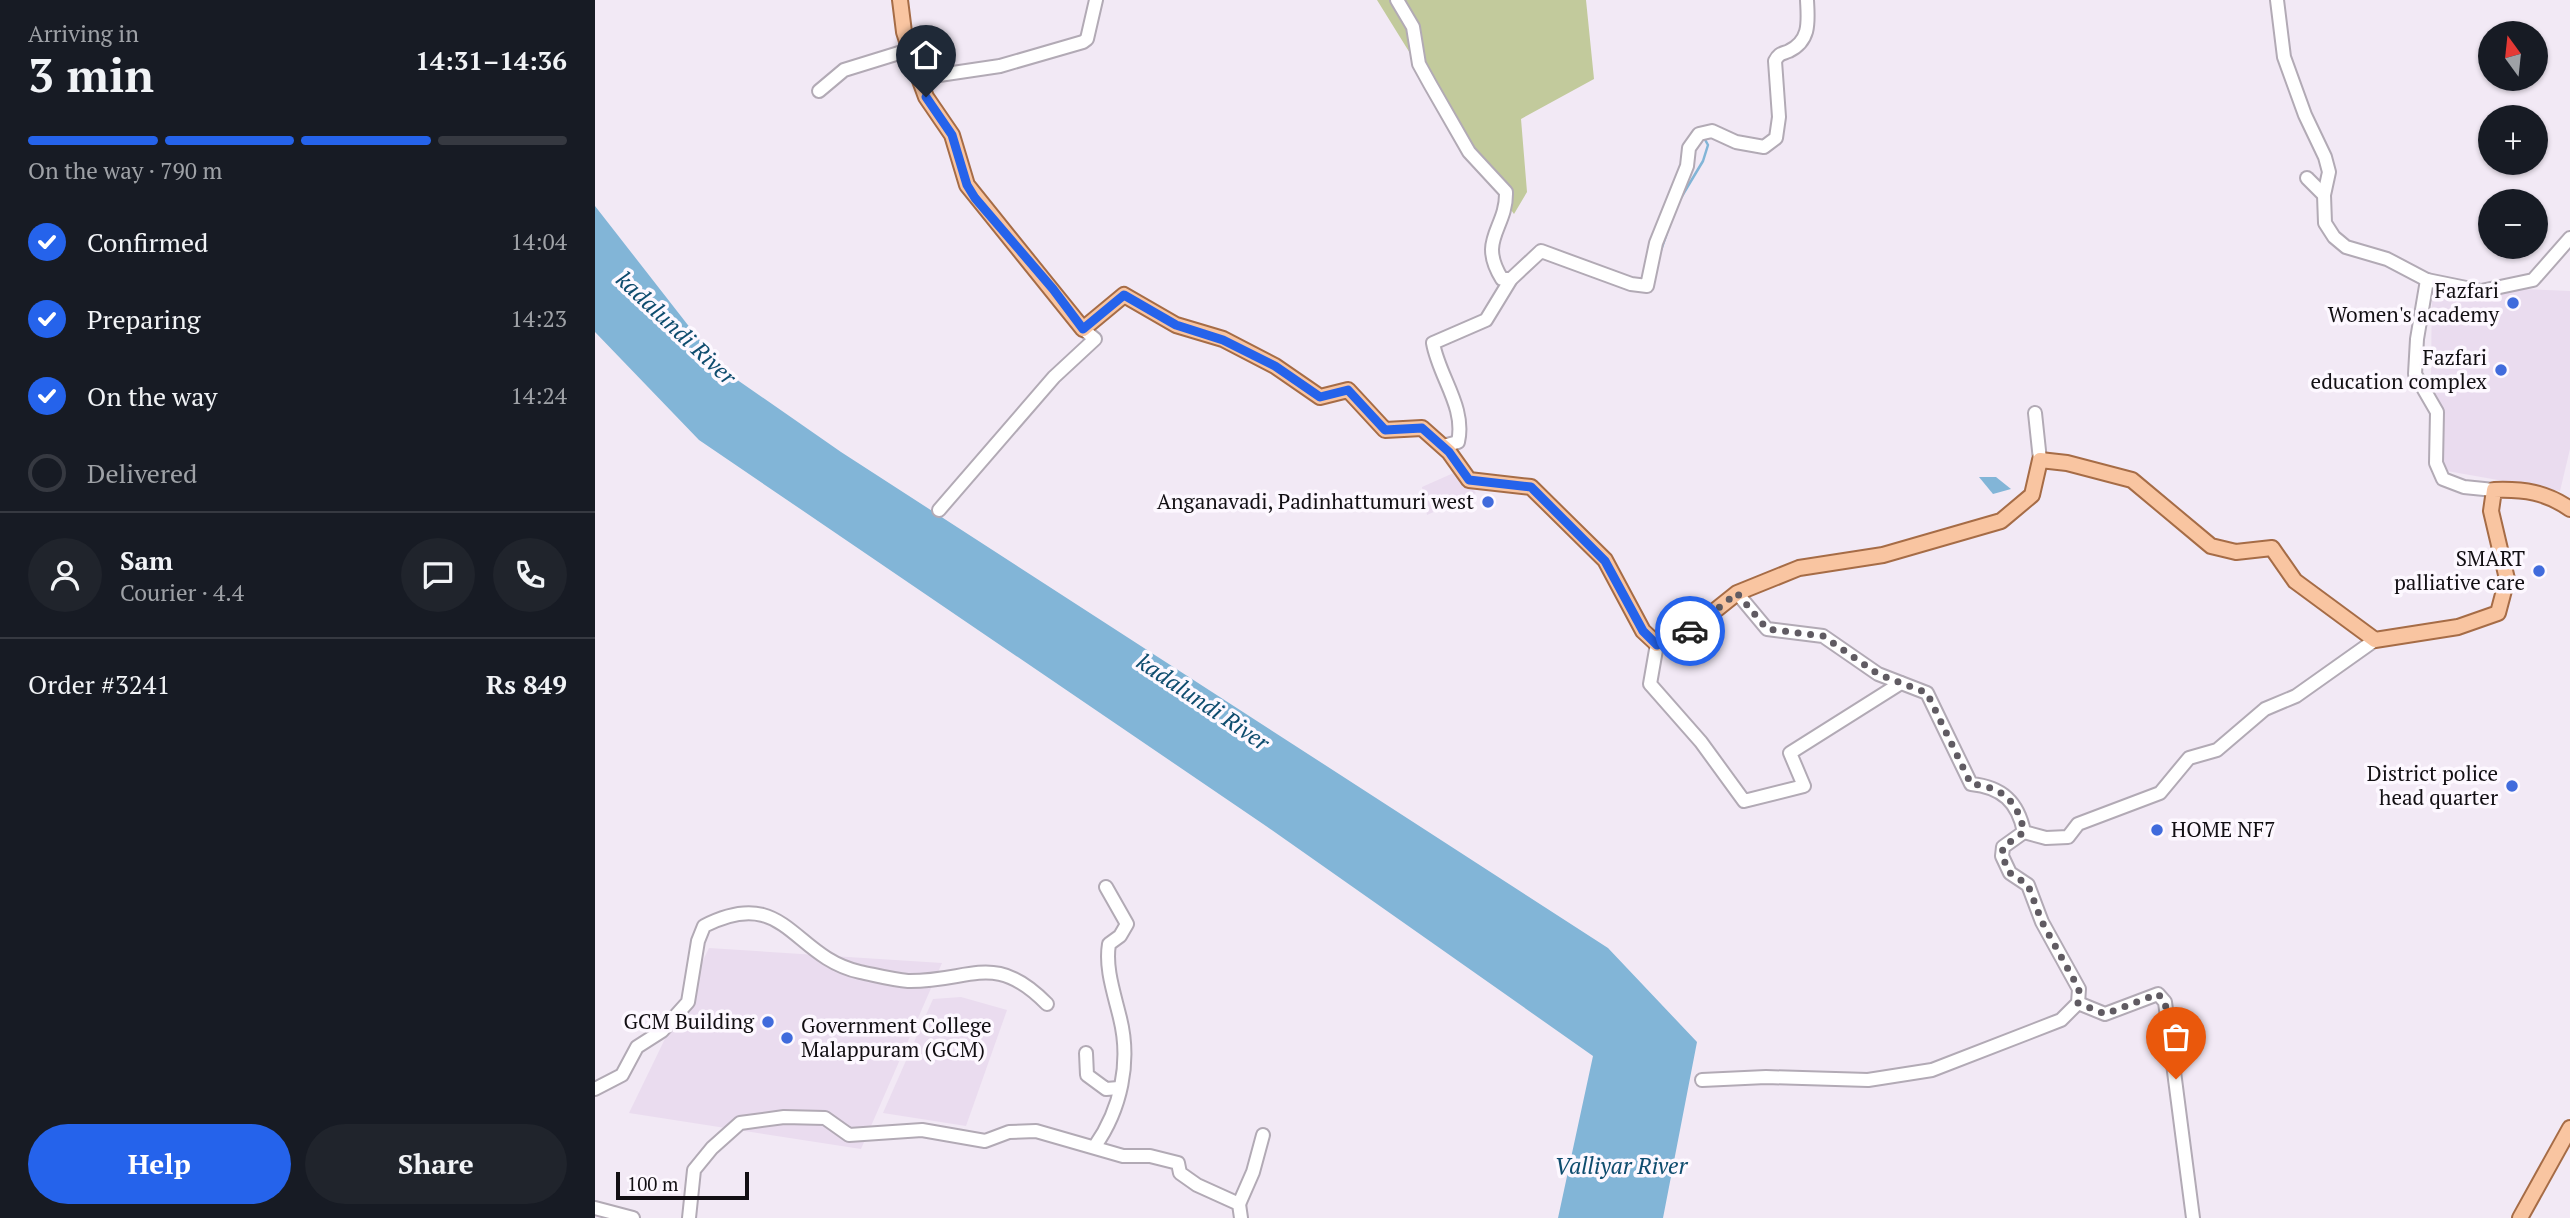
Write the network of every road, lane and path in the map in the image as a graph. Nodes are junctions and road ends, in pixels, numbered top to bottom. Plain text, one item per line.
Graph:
1 (900, 0) edge
2 (1096, 0) edge
3 (1808, 0) edge
4 (2277, 0) edge
5 (1401, 2) edge
6 (912, 49) junction
7 (919, 78) junction
8 (819, 91) dead end
9 (2307, 178) dead end
10 (2324, 195) junction
11 (2570, 238) edge
12 (1511, 279) junction
13 (2427, 280) junction
14 (1083, 329) junction
15 (2035, 413) dead end
16 (1443, 446) junction
17 (2041, 460) junction
18 (2494, 490) junction
19 (2570, 509) edge
20 (939, 510) dead end
21 (1737, 593) junction
22 (2375, 640) junction
23 (1657, 645) junction
24 (1901, 683) junction
25 (2024, 832) junction
26 (1106, 887) dead end
27 (2078, 1003) junction
28 (1047, 1004) dead end
29 (1086, 1053) dead end
30 (1702, 1080) dead end
31 (1119, 1088) junction
32 (595, 1089) edge
33 (2570, 1128) edge
34 (1263, 1135) dead end
35 (1095, 1146) junction
36 (1239, 1204) junction
37 (595, 1208) edge
38 (633, 1218) edge
39 (689, 1218) edge
40 (1241, 1218) edge
41 (2193, 1218) edge
42 (2520, 1218) edge

1 - 6 main road
2 - 7 street
3 - 12 street
4 - 10 street
5 - 12 street
6 - 7 main road
6 - 8 street
7 - 14 main road
9 - 10 street
10 - 13 street
11 - 13 street
12 - 16 street
13 - 18 street
14 - 16 main road
14 - 20 street
15 - 17 street
16 - 23 main road
17 - 21 main road
17 - 22 main road
18 - 19 main road
18 - 22 main road
21 - 23 main road
21 - 24 street
22 - 25 street
23 - 24 street
24 - 25 street
25 - 27 street
26 - 31 street
27 - 30 street
27 - 41 street
28 - 32 street
29 - 31 street
31 - 35 street
33 - 42 main road
34 - 36 street
35 - 36 street
35 - 39 street
36 - 40 street
37 - 38 street

